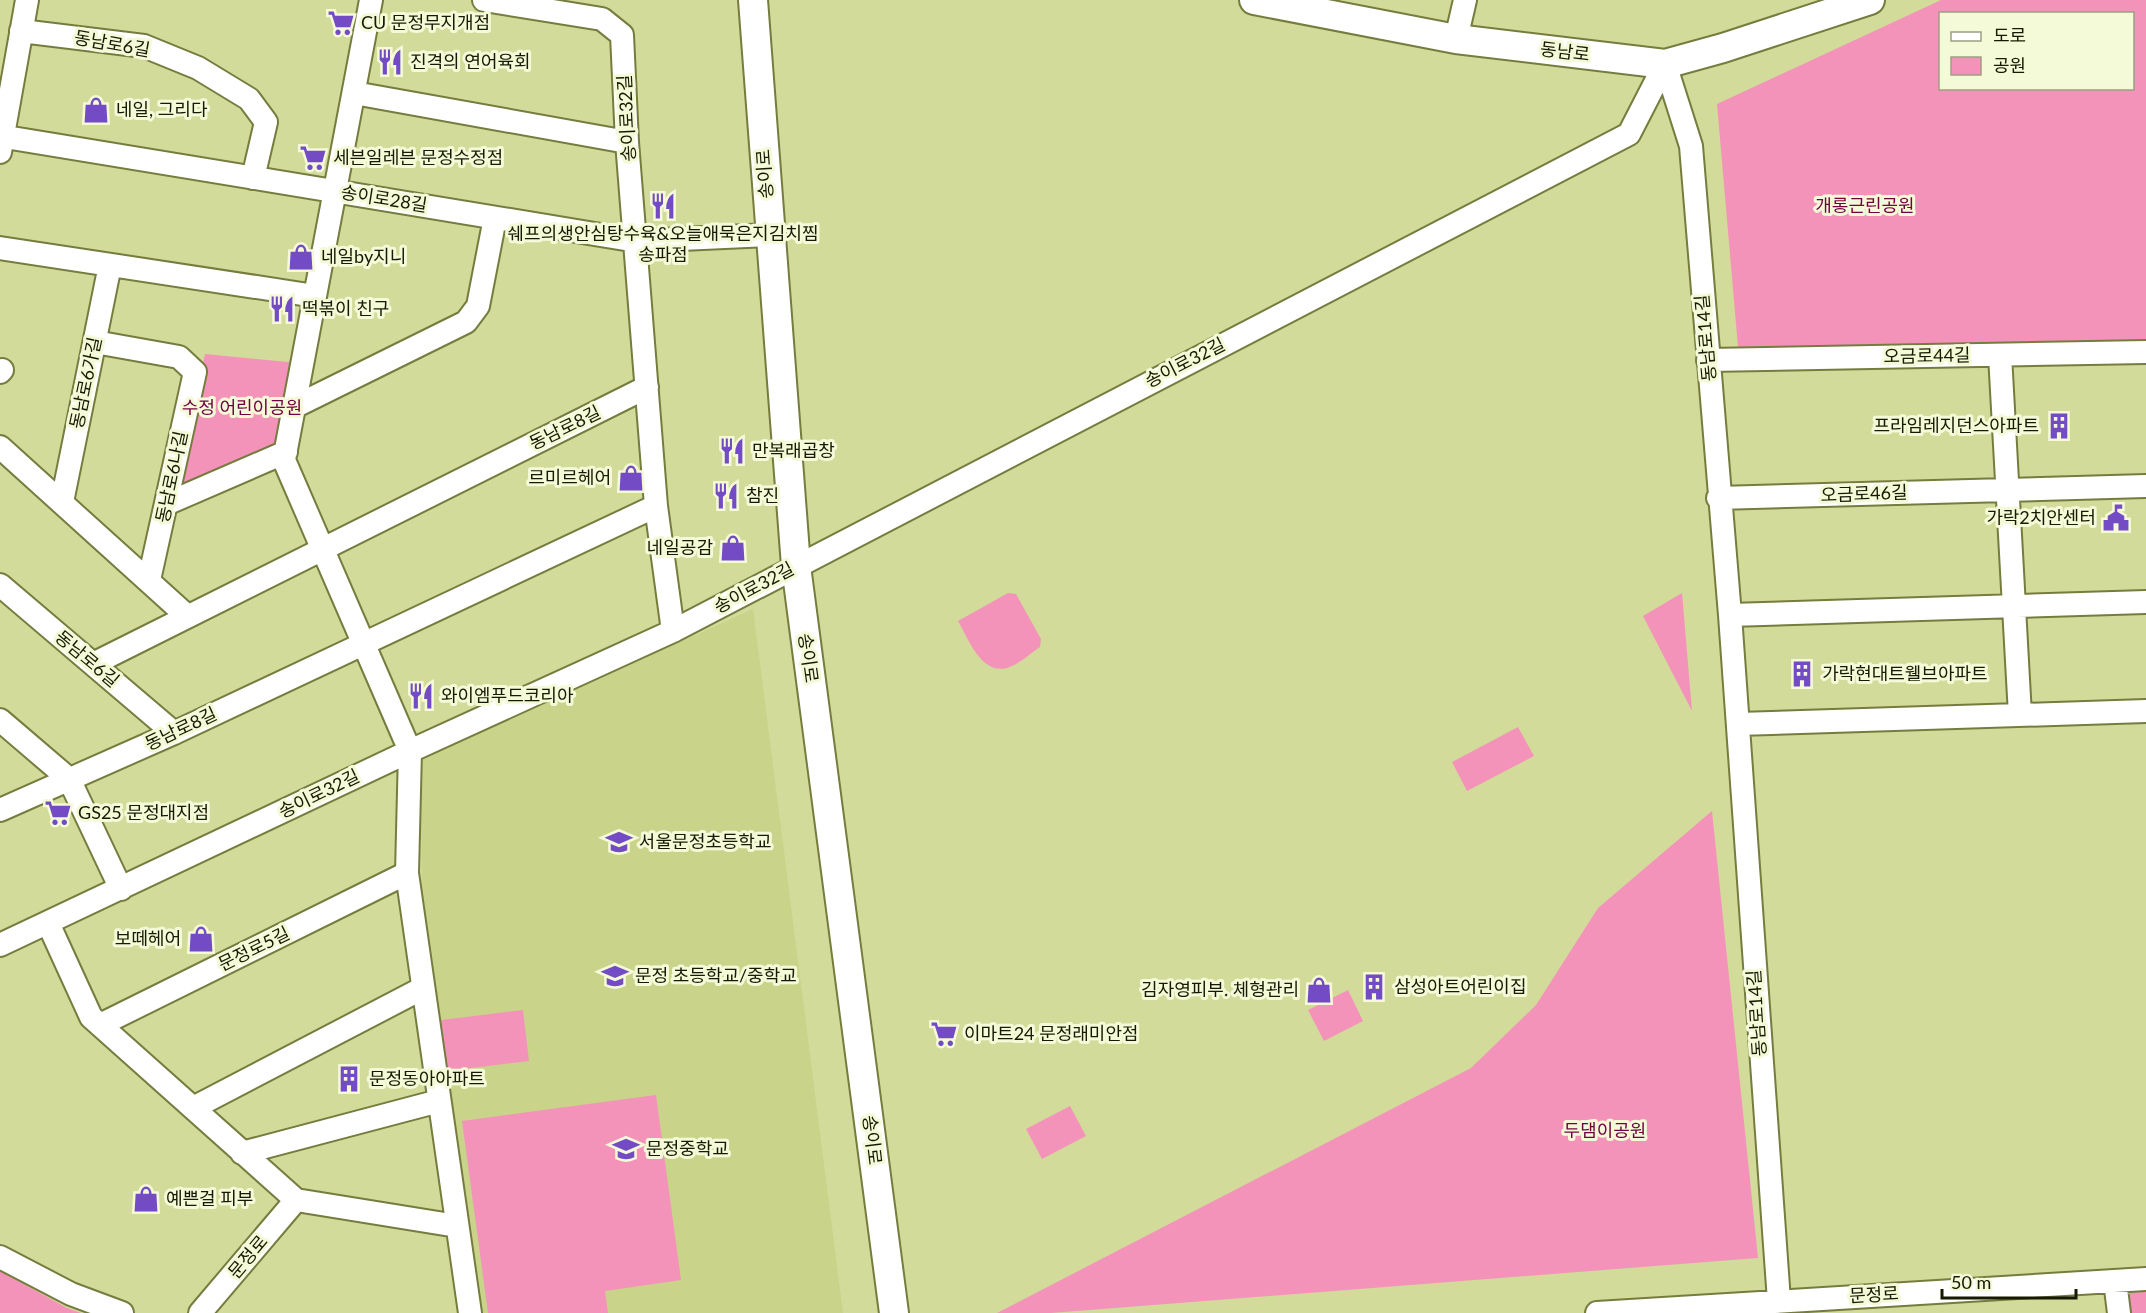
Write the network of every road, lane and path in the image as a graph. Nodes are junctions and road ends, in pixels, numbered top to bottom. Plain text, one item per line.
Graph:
1 (27, 0) edge
2 (371, 0) edge
3 (484, 0) edge
4 (753, 0) edge
5 (1254, 0) edge
6 (1465, 0) edge
7 (1870, 0) edge
8 (21, 31) junction
9 (1456, 39) junction
10 (1665, 64) junction
11 (354, 93) junction
12 (1, 142) edge
13 (627, 142) junction
14 (253, 178) junction
15 (336, 192) junction
16 (495, 218) junction
17 (769, 235) junction
18 (637, 241) junction
19 (0, 248) edge
20 (110, 265) junction
21 (315, 297) junction
22 (95, 342) junction
23 (2146, 352) edge
24 (2000, 355) junction
25 (1708, 360) junction
26 (647, 387) junction
27 (294, 407) junction
28 (0, 447) edge
29 (286, 452) junction
30 (2146, 486) edge
31 (2009, 490) junction
32 (1718, 498) junction
33 (62, 502) junction
34 (166, 504) junction
35 (656, 506) junction
36 (321, 549) junction
37 (796, 566) junction
38 (149, 580) junction
39 (0, 585) edge
40 (2146, 602) edge
41 (2015, 606) junction
42 (1730, 615) junction
43 (187, 616) junction
44 (673, 631) junction
45 (362, 645) junction
46 (93, 664) junction
47 (2146, 711) edge
48 (2020, 715) junction
49 (0, 720) edge
50 (1738, 724) junction
51 (174, 733) junction
52 (410, 751) junction
53 (69, 779) junction
54 (0, 810) edge
55 (408, 873) junction
56 (121, 889) junction
57 (48, 923) junction
58 (0, 945) edge
59 (423, 988) junction
60 (100, 1025) junction
61 (439, 1101) junction
62 (193, 1108) junction
63 (243, 1153) junction
64 (296, 1200) junction
65 (458, 1226) junction
66 (0, 1257) edge
67 (2146, 1279) edge
68 (2115, 1281) junction
69 (1779, 1300) junction
70 (122, 1313) edge
71 (200, 1313) edge
72 (470, 1313) edge
73 (894, 1313) edge
74 (1597, 1313) edge
75 (2119, 1313) edge

1 - 8 street
2 - 11 street
3 - 13 street, 송이로32길
4 - 17 main road, 송이로
5 - 9 main road, 동남로
6 - 9 street
7 - 10 main road, 동남로
8 - 12 street
8 - 14 street, 동남로6길
9 - 10 main road, 동남로
10 - 25 street, 동남로14길
10 - 37 street, 송이로32길
11 - 13 street
11 - 15 street
12 - 14 street, 송이로28길
13 - 18 street, 송이로32길
14 - 15 street, 송이로28길
15 - 16 street, 송이로28길
15 - 21 street
16 - 18 street, 송이로28길
16 - 27 street
17 - 18 street, 송이로28길
17 - 37 main road, 송이로
18 - 26 street, 송이로32길
19 - 20 street
20 - 21 street
20 - 22 street, 동남로6가길
21 - 27 street
22 - 33 street, 동남로6가길
22 - 34 street, 동남로6나길
23 - 24 street, 오금로44길
24 - 25 street, 오금로44길
24 - 31 street
25 - 32 street, 동남로14길
26 - 35 street, 송이로32길
26 - 36 street, 동남로8길
27 - 29 street
28 - 33 street
29 - 34 street
29 - 36 street
30 - 31 street, 오금로46길
31 - 32 street, 오금로46길
31 - 41 street
32 - 42 street, 동남로14길
33 - 38 street
34 - 38 street, 동남로6나길
35 - 44 street, 송이로32길
35 - 45 street, 동남로8길
36 - 43 street, 동남로8길
36 - 45 street
37 - 44 street, 송이로32길
37 - 73 main road, 송이로
38 - 43 street
39 - 46 street, 동남로6길
40 - 41 street
41 - 42 street
41 - 48 street
42 - 50 street, 동남로14길
43 - 46 street, 동남로8길
44 - 52 street, 송이로32길
45 - 51 street, 동남로8길
45 - 52 street
46 - 51 street, 동남로6길
47 - 48 street
48 - 50 street
49 - 53 street
50 - 69 street, 동남로14길
51 - 53 street, 동남로8길
52 - 55 street
52 - 56 street, 송이로32길
53 - 54 street, 동남로8길
53 - 56 street
55 - 59 street
55 - 60 street, 문정로5길
56 - 57 street, 송이로32길
57 - 58 street, 송이로32길
57 - 60 street
59 - 61 street
59 - 62 street
60 - 62 street
61 - 63 street
61 - 65 street
62 - 63 street
63 - 64 street
64 - 65 street
64 - 71 street, 문정로
65 - 72 street
66 - 70 street
67 - 68 street, 문정로
68 - 69 street, 문정로
68 - 75 street
69 - 74 street, 문정로

